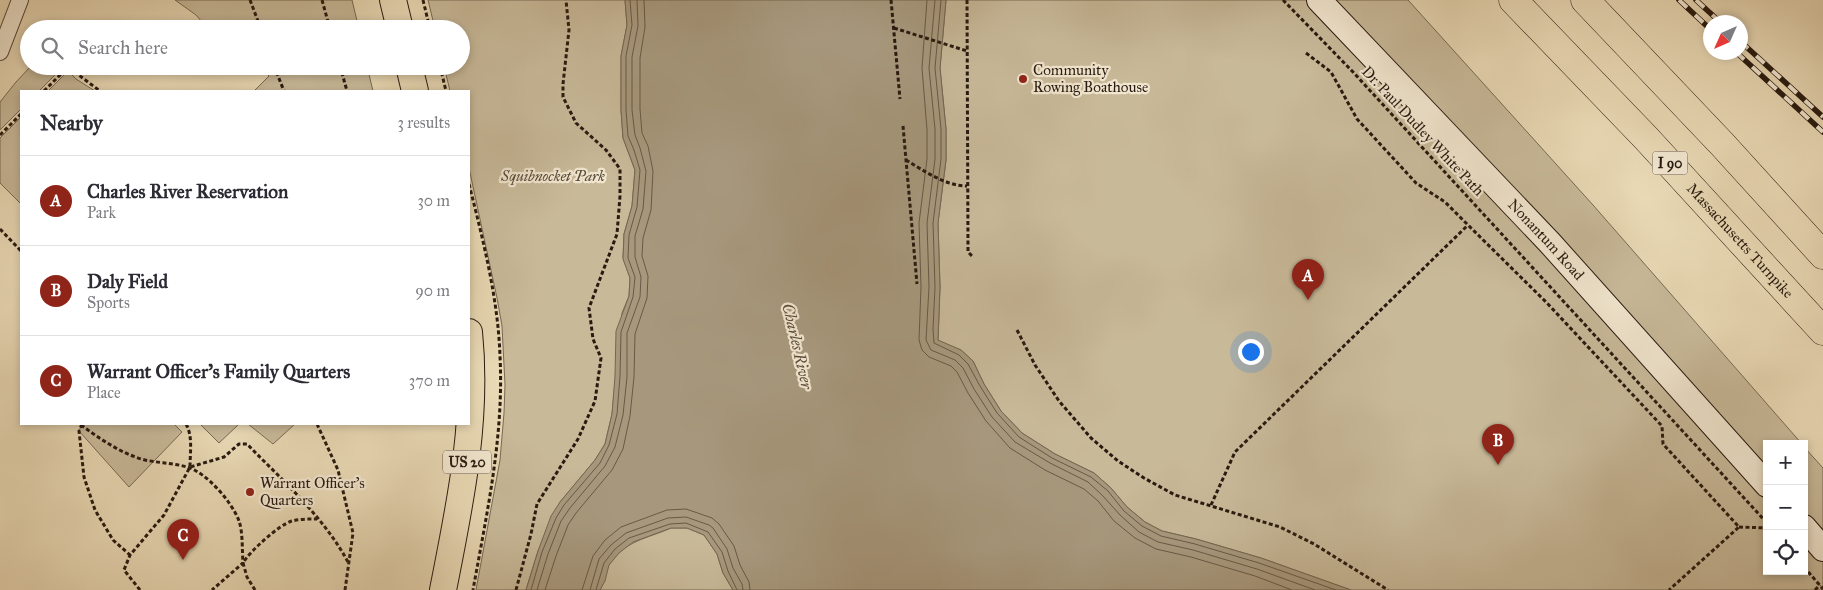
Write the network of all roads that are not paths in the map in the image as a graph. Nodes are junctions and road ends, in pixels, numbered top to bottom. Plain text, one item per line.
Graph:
1 (20, 0) edge
2 (393, 0) edge
3 (1319, 0) edge
4 (1513, 0) edge
5 (1585, 0) edge
6 (398, 20) edge
7 (0, 52) edge
8 (412, 75) edge
9 (416, 90) edge
10 (1823, 255) edge
11 (1823, 331) edge
12 (470, 347) edge
13 (1763, 480) edge
14 (1807, 530) edge
15 (1823, 549) edge
16 (444, 590) edge

1 - 7 street
2 - 6 main road
3 - 13 main road, Nonantum Road
4 - 11 highway, Massachusetts Turnpike / I 90
5 - 10 highway
8 - 9 main road
12 - 16 main road, US 20
14 - 15 main road

